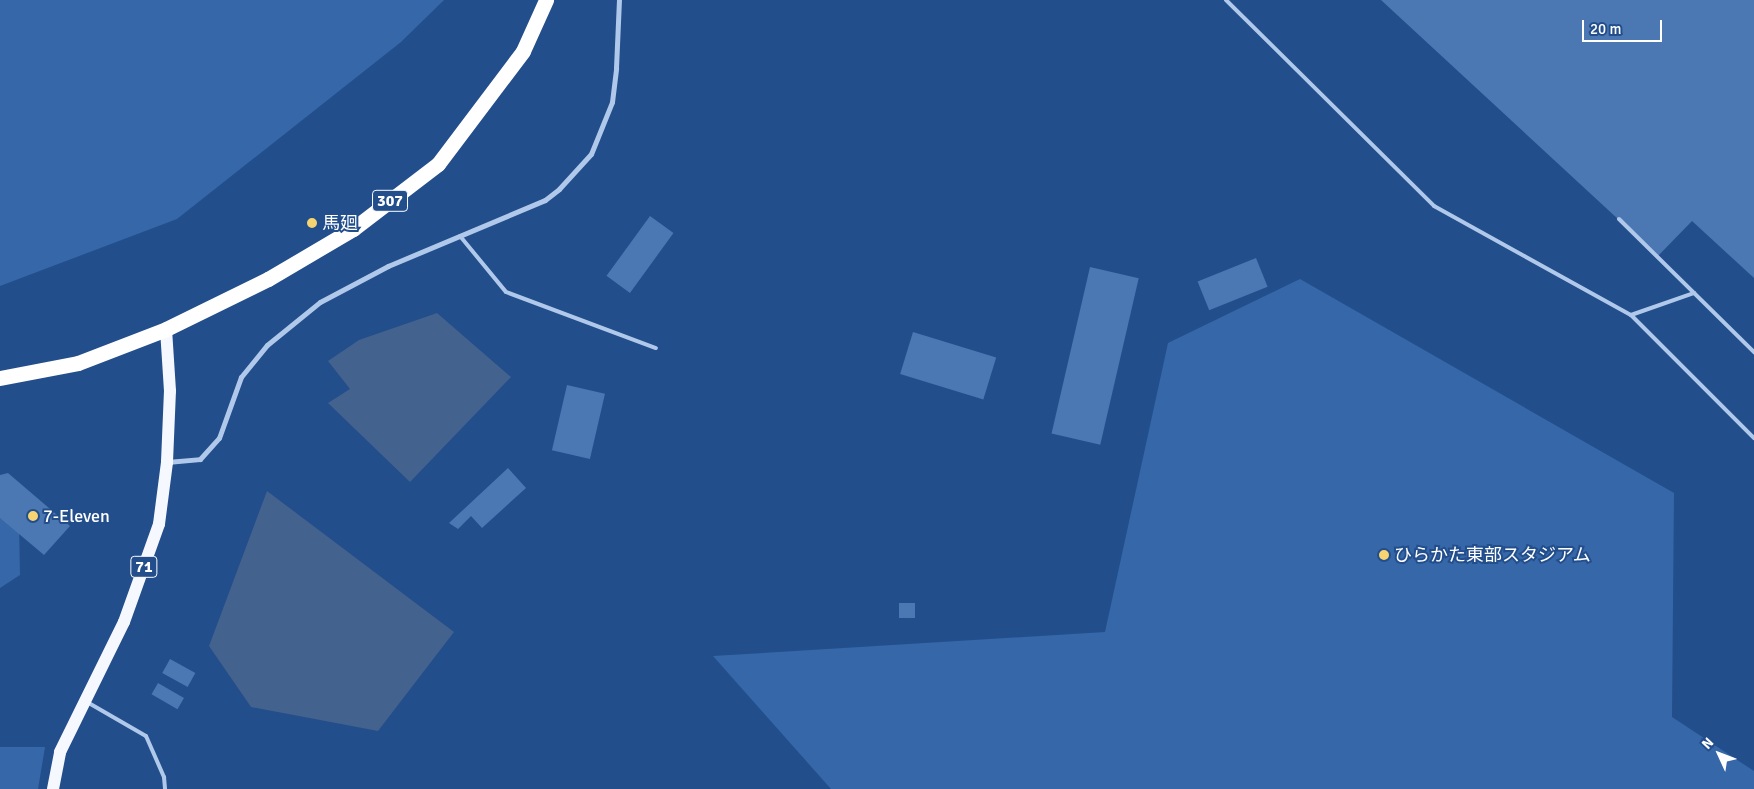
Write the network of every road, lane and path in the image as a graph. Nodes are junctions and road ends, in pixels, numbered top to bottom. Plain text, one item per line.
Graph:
1 (546, 0) edge
2 (619, 0) edge
3 (1226, 0) edge
4 (1619, 220) dead end
5 (460, 236) junction
6 (1694, 293) junction
7 (1631, 315) junction
8 (166, 329) junction
9 (656, 348) dead end
10 (1754, 352) edge
11 (0, 378) edge
12 (1754, 438) edge
13 (167, 462) junction
14 (85, 701) junction
15 (53, 789) edge
16 (165, 789) edge

1 - 8 highway, 307
2 - 5 street
3 - 7 lane
4 - 6 lane
5 - 9 lane
5 - 13 street
6 - 7 lane
6 - 10 lane
7 - 12 lane
8 - 11 highway, 307
8 - 13 main road, 71
13 - 14 main road, 71
14 - 15 main road, 71
14 - 16 lane

